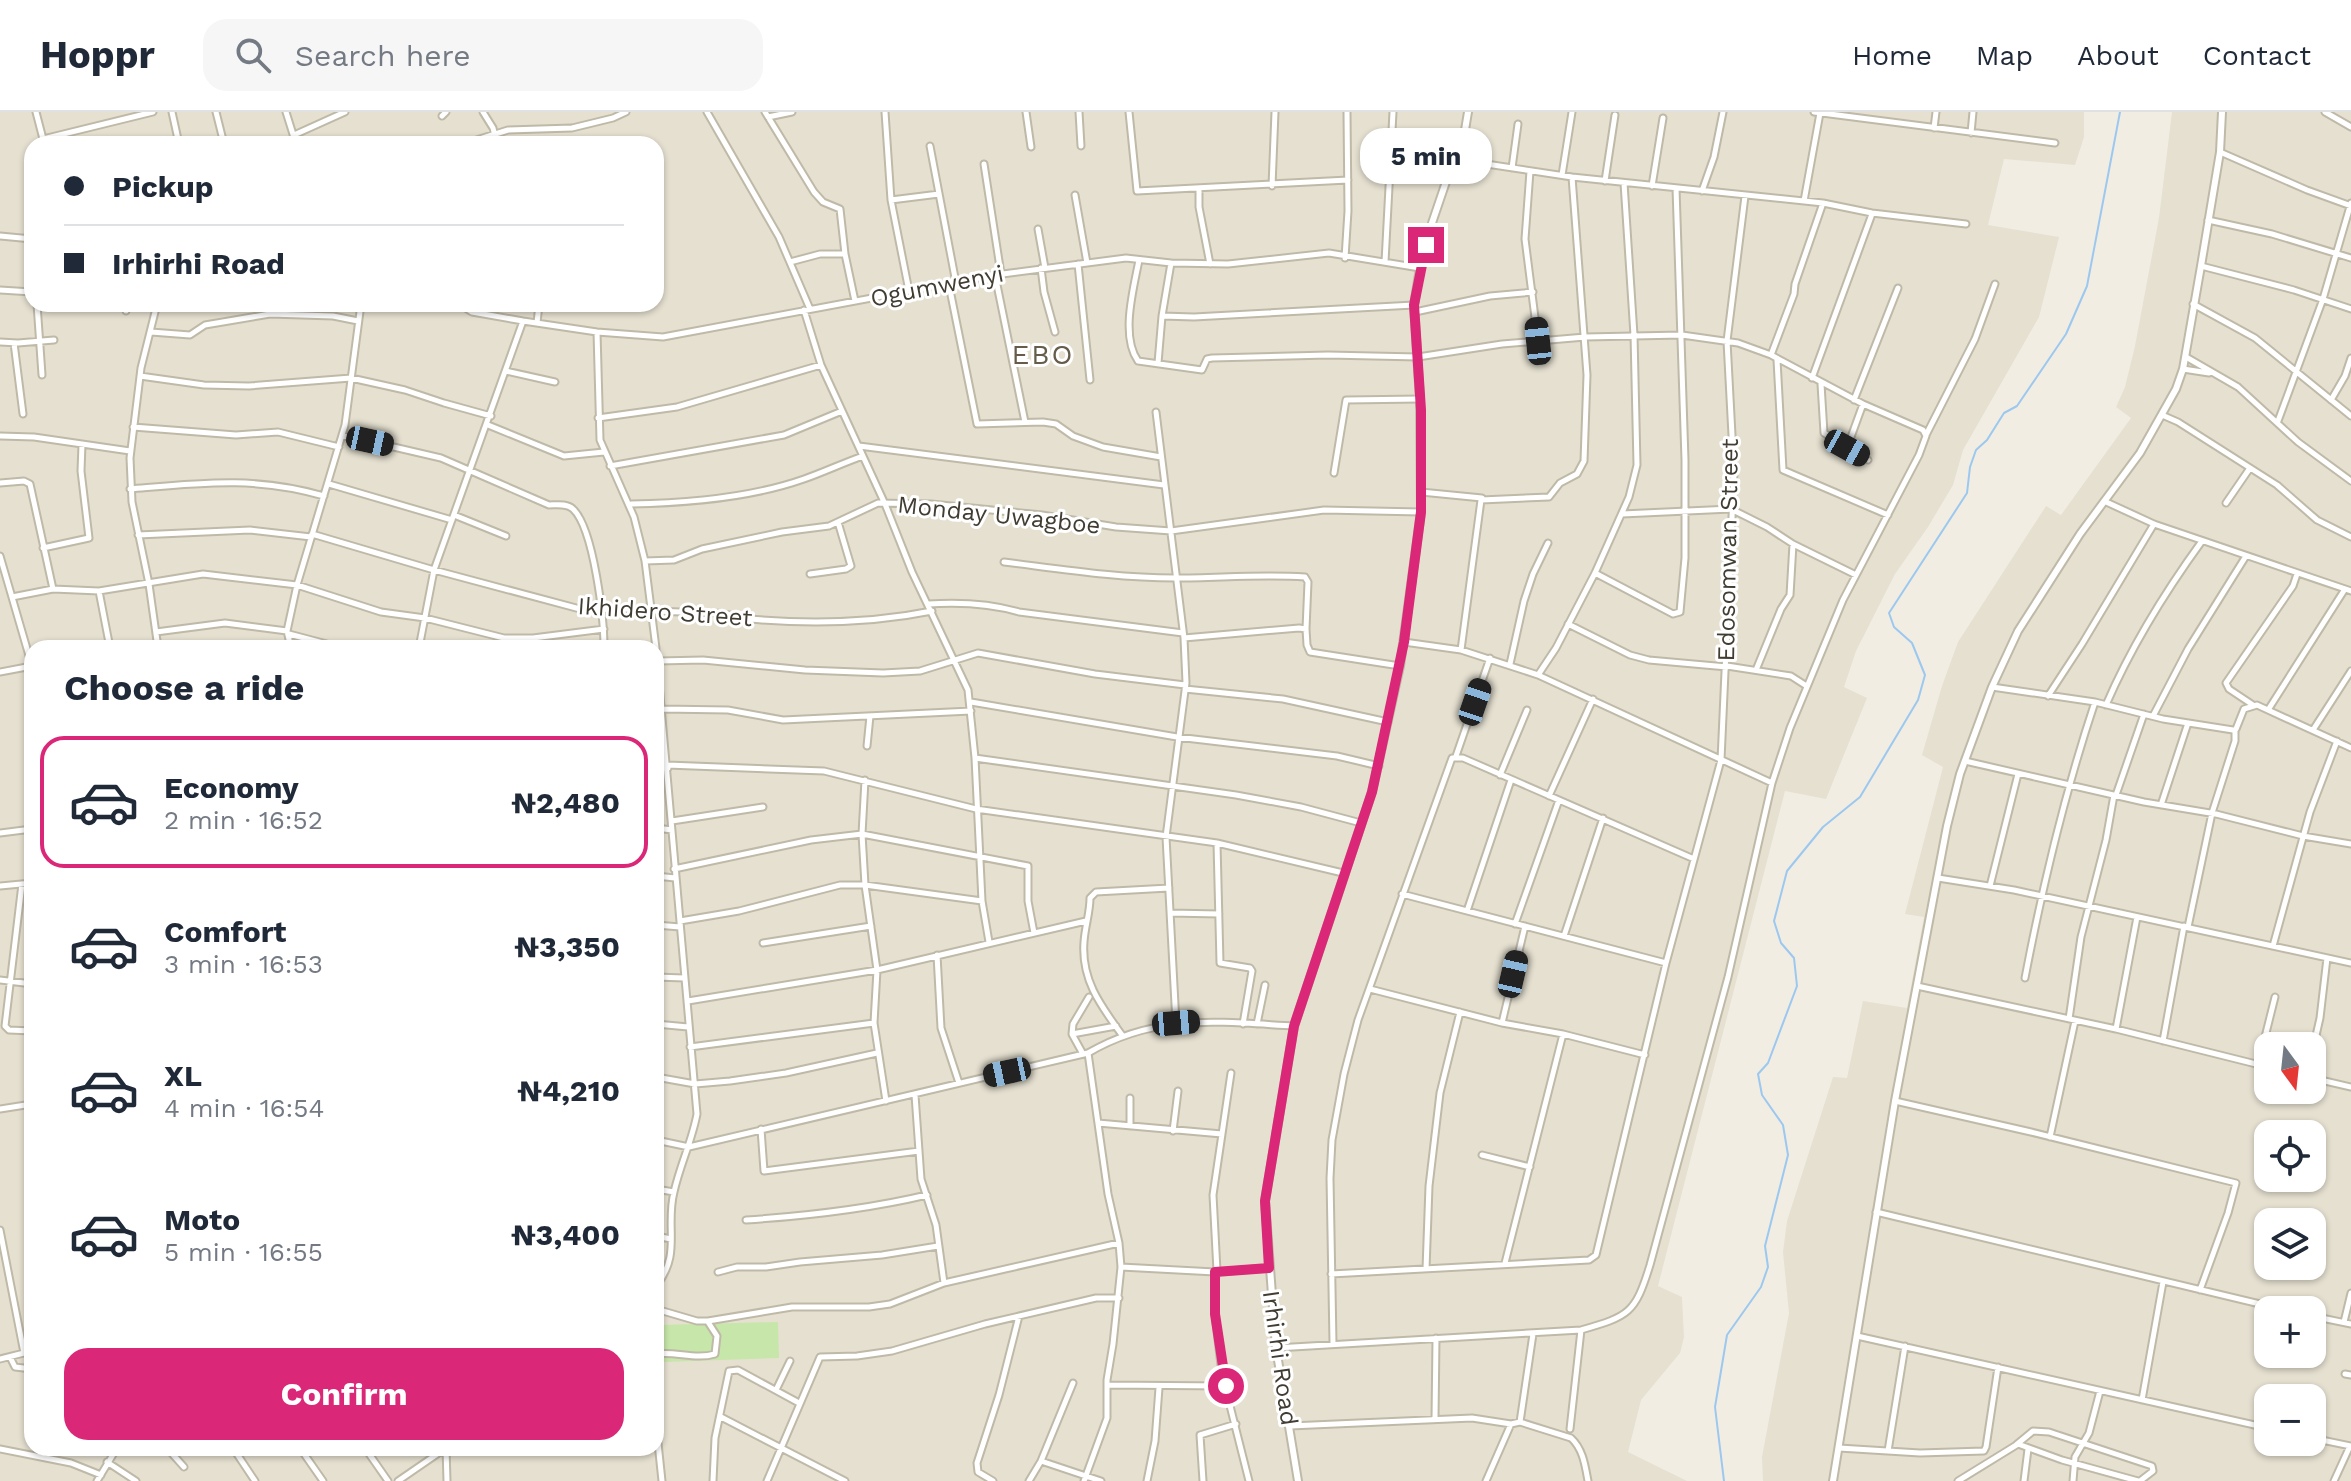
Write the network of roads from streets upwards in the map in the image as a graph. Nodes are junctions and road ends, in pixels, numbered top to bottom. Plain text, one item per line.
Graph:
1 (36, 112) edge
2 (153, 112) edge
3 (172, 112) edge
4 (216, 112) edge
5 (286, 112) edge
6 (345, 112) edge
7 (483, 112) edge
8 (626, 112) edge
9 (707, 112) edge
10 (792, 112) edge
11 (885, 112) edge
12 (1026, 112) edge
13 (1079, 112) edge
14 (1129, 112) edge
15 (1275, 112) edge
16 (1347, 112) edge
17 (1393, 112) edge
18 (1468, 112) edge
19 (1572, 112) edge
20 (1723, 112) edge
21 (1814, 112) edge
22 (1872, 112) edge
23 (1936, 112) edge
24 (1973, 112) edge
25 (2222, 112) edge
26 (2325, 112) edge
27 (1820, 113) edge
28 (766, 114) edge
29 (1615, 115) dead end
30 (1663, 118) dead end
31 (1870, 119) junction
32 (1518, 124) dead end
33 (2351, 127) edge
34 (1934, 128) junction
35 (1971, 133) junction
36 (495, 134) junction
37 (294, 135) joint
38 (42, 136) edge
39 (66, 136) edge
40 (177, 136) edge
41 (222, 136) edge
42 (489, 136) edge
43 (2055, 143) dead end
44 (930, 146) dead end
45 (1081, 146) dead end
46 (1031, 147) dead end
47 (2220, 152) junction
48 (1460, 160) junction
49 (984, 164) dead end
50 (1512, 168) junction
51 (1530, 171) junction
52 (1562, 175) junction
53 (1572, 177) junction
54 (1348, 180) junction
55 (1605, 181) junction
56 (1624, 183) junction
57 (1272, 186) junction
58 (1652, 186) junction
59 (1676, 188) junction
60 (1199, 189) junction
61 (1702, 191) junction
62 (939, 194) junction
63 (1075, 195) dead end
64 (1745, 196) junction
65 (891, 200) junction
66 (1804, 201) junction
67 (1823, 203) junction
68 (2351, 205) edge
69 (1872, 213) junction
70 (2208, 220) junction
71 (1966, 224) dead end
72 (1038, 229) dead end
73 (0, 236) edge
74 (24, 238) edge
75 (2337, 253) junction
76 (845, 254) junction
77 (1345, 258) junction
78 (2351, 258) edge
79 (1139, 260) junction
80 (790, 262) junction
81 (1385, 262) junction
82 (1087, 263) junction
83 (1171, 263) junction
84 (1078, 264) junction
85 (1210, 264) junction
86 (2201, 266) junction
87 (1043, 268) junction
88 (1420, 268) junction
89 (998, 274) junction
90 (956, 283) junction
91 (1995, 284) dead end
92 (949, 285) junction
93 (1898, 288) dead end
94 (0, 290) edge
95 (909, 291) junction
96 (24, 292) edge
97 (1533, 292) junction
98 (2323, 299) junction
99 (856, 301) junction
100 (2193, 304) junction
101 (1414, 308) junction
102 (2351, 309) edge
103 (807, 310) junction
104 (37, 312) edge
105 (155, 312) edge
106 (360, 312) edge
107 (472, 312) edge
108 (538, 312) edge
109 (1162, 316) junction
110 (358, 321) junction
111 (523, 321) junction
112 (537, 323) junction
113 (151, 332) junction
114 (597, 332) junction
115 (1055, 332) dead end
116 (1634, 335) junction
117 (1682, 335) junction
118 (1585, 337) junction
119 (54, 340) dead end
120 (1538, 341) junction
121 (1727, 341) junction
122 (0, 342) edge
123 (39, 342) junction
124 (14, 343) junction
125 (1418, 357) junction
126 (1774, 357) junction
127 (2186, 357) junction
128 (2351, 358) edge
129 (1158, 363) junction
130 (821, 365) junction
131 (2183, 369) junction
132 (506, 371) junction
133 (2297, 372) junction
134 (2214, 374) junction
135 (42, 375) dead end
136 (140, 376) junction
137 (351, 378) junction
138 (1812, 378) junction
139 (1090, 380) dead end
140 (555, 382) dead end
141 (1821, 383) junction
142 (1420, 399) junction
143 (1854, 400) junction
144 (2331, 400) junction
145 (1863, 404) junction
146 (842, 411) junction
147 (1156, 412) dead end
148 (23, 414) dead end
149 (2162, 415) junction
150 (491, 416) junction
151 (2351, 416) edge
152 (598, 418) junction
153 (2278, 421) junction
154 (1025, 422) junction
155 (488, 425) junction
156 (133, 427) junction
157 (342, 435) junction
158 (0, 436) edge
159 (1926, 436) junction
160 (82, 444) junction
161 (858, 446) junction
162 (339, 447) junction
163 (1847, 448) junction
164 (130, 451) junction
165 (604, 452) junction
166 (863, 456) junction
167 (1161, 457) junction
168 (1868, 460) dead end
169 (610, 466) junction
170 (2250, 468) junction
171 (471, 470) junction
172 (1334, 473) dead end
173 (2351, 481) edge
174 (0, 483) edge
175 (329, 484) junction
176 (1164, 485) junction
177 (130, 489) junction
178 (1420, 492) junction
179 (324, 496) junction
180 (1483, 498) junction
181 (2103, 500) junction
182 (2226, 503) dead end
183 (630, 504) junction
184 (885, 504) junction
185 (1731, 509) junction
186 (1685, 511) junction
187 (1421, 512) junction
188 (1622, 514) junction
189 (1888, 515) junction
190 (453, 517) junction
191 (838, 522) junction
192 (2154, 524) junction
193 (1171, 531) junction
194 (138, 535) junction
195 (312, 535) junction
196 (506, 536) dead end
197 (2351, 537) edge
198 (2202, 541) junction
199 (1548, 543) dead end
200 (1793, 544) junction
201 (43, 548) junction
202 (0, 556) edge
203 (2246, 556) junction
204 (645, 561) junction
205 (1004, 562) dead end
206 (434, 570) junction
207 (1595, 573) junction
208 (810, 574) dead end
209 (2297, 574) junction
210 (1856, 575) junction
211 (1176, 578) junction
212 (149, 584) junction
213 (297, 585) junction
214 (53, 589) junction
215 (2348, 590) edge
216 (99, 591) junction
217 (12, 597) junction
218 (928, 604) junction
219 (602, 611) junction
220 (932, 611) junction
221 (651, 613) junction
222 (425, 618) junction
223 (1568, 624) junction
224 (604, 629) junction
225 (1306, 629) junction
226 (156, 632) junction
227 (288, 633) junction
228 (1184, 636) junction
229 (24, 640) edge
230 (108, 640) edge
231 (157, 640) edge
232 (289, 640) edge
233 (313, 640) edge
234 (421, 640) edge
235 (604, 640) edge
236 (655, 640) edge
237 (1404, 642) junction
238 (1461, 650) junction
239 (1490, 658) junction
240 (953, 659) junction
241 (664, 661) edge
242 (1510, 664) junction
243 (1400, 666) junction
244 (1727, 667) junction
245 (24, 668) edge
246 (1756, 670) junction
247 (2351, 671) edge
248 (0, 672) edge
249 (1538, 675) junction
250 (1806, 686) junction
251 (1185, 687) junction
252 (1992, 687) junction
253 (2048, 696) junction
254 (1593, 698) junction
255 (971, 702) junction
256 (2095, 702) junction
257 (2106, 705) junction
258 (2253, 705) junction
259 (1527, 710) dead end
260 (2268, 710) junction
261 (971, 711) junction
262 (664, 714) edge
263 (2144, 714) junction
264 (870, 716) junction
265 (2153, 716) junction
266 (1388, 722) junction
267 (2188, 723) junction
268 (2235, 730) junction
269 (2313, 730) junction
270 (1177, 737) junction
271 (664, 740) edge
272 (2337, 741) junction
273 (867, 746) dead end
274 (2351, 748) edge
275 (1456, 756) junction
276 (975, 758) junction
277 (1721, 760) junction
278 (1965, 761) junction
279 (668, 766) junction
280 (1379, 766) junction
281 (664, 767) edge
282 (2018, 774) junction
283 (1500, 775) junction
284 (865, 780) junction
285 (1511, 780) junction
286 (1772, 783) junction
287 (2070, 783) junction
288 (1172, 787) junction
289 (2115, 795) junction
290 (1549, 796) junction
291 (1559, 800) junction
292 (2161, 805) junction
293 (763, 807) dead end
294 (976, 809) junction
295 (2212, 813) junction
296 (1603, 818) junction
297 (672, 821) junction
298 (1361, 823) junction
299 (664, 829) edge
300 (24, 830) edge
301 (672, 830) junction
302 (0, 833) edge
303 (862, 834) junction
304 (2303, 836) junction
305 (1166, 837) junction
306 (1217, 843) junction
307 (2351, 844) edge
308 (979, 859) junction
309 (1694, 859) junction
310 (674, 869) junction
311 (1343, 873) junction
312 (664, 877) edge
313 (675, 878) junction
314 (1938, 878) junction
315 (22, 884) joint
316 (865, 885) junction
317 (0, 886) edge
318 (1990, 886) junction
319 (1169, 888) junction
320 (1402, 894) junction
321 (2041, 896) junction
322 (982, 901) junction
323 (2089, 907) junction
324 (1467, 911) junction
325 (1170, 913) junction
326 (1219, 914) junction
327 (2137, 917) junction
328 (1086, 921) junction
329 (680, 924) junction
330 (1515, 924) junction
331 (664, 925) edge
332 (871, 926) junction
333 (1525, 926) junction
334 (2186, 927) junction
335 (1034, 933) junction
336 (1564, 936) junction
337 (989, 942) junction
338 (763, 943) dead end
339 (2273, 946) junction
340 (937, 955) junction
341 (2327, 958) junction
342 (1666, 963) junction
343 (2351, 963) edge
344 (877, 970) junction
345 (664, 977) edge
346 (684, 978) junction
347 (2025, 978) dead end
348 (0, 980) edge
349 (10, 981) junction
350 (24, 983) edge
351 (1265, 985) dead end
352 (1917, 986) junction
353 (1370, 989) junction
354 (1089, 997) dead end
355 (2275, 997) dead end
356 (688, 1001) junction
357 (1460, 1012) junction
358 (2072, 1020) junction
359 (874, 1023) junction
360 (1176, 1023) junction
361 (1502, 1023) junction
362 (1243, 1024) junction
363 (1257, 1024) junction
364 (664, 1025) edge
365 (1116, 1026) junction
366 (1294, 1026) junction
367 (688, 1027) junction
368 (2116, 1029) junction
369 (24, 1030) edge
370 (2266, 1032) edge
371 (2317, 1032) edge
372 (1072, 1034) junction
373 (1563, 1034) junction
374 (1122, 1036) junction
375 (2163, 1041) junction
376 (690, 1047) junction
377 (877, 1053) junction
378 (1086, 1054) junction
379 (1645, 1055) junction
380 (2254, 1064) edge
381 (1231, 1073) dead end
382 (664, 1078) edge
383 (2326, 1081) edge
384 (959, 1083) junction
385 (695, 1084) junction
386 (2351, 1087) edge
387 (1178, 1091) dead end
388 (915, 1095) junction
389 (1130, 1098) dead end
390 (886, 1101) junction
391 (1895, 1101) junction
392 (24, 1105) edge
393 (0, 1109) edge
394 (1098, 1123) junction
395 (1130, 1126) junction
396 (761, 1128) junction
397 (1173, 1131) junction
398 (1222, 1134) junction
399 (2050, 1137) junction
400 (664, 1142) edge
401 (689, 1147) junction
402 (919, 1151) junction
403 (1482, 1155) dead end
404 (1530, 1167) junction
405 (664, 1190) edge
406 (674, 1192) junction
407 (927, 1195) junction
408 (1876, 1212) junction
409 (746, 1220) dead end
410 (0, 1230) edge
411 (664, 1238) edge
412 (671, 1239) junction
413 (1119, 1243) junction
414 (938, 1246) junction
415 (1505, 1263) junction
416 (1121, 1267) junction
417 (1269, 1268) junction
418 (1426, 1269) junction
419 (718, 1272) dead end
420 (1216, 1272) junction
421 (664, 1274) edge
422 (1331, 1274) junction
423 (2163, 1282) junction
424 (944, 1283) junction
425 (2200, 1290) junction
426 (2351, 1293) edge
427 (1119, 1298) junction
428 (2254, 1303) edge
429 (664, 1311) edge
430 (1019, 1316) junction
431 (2326, 1319) edge
432 (708, 1321) junction
433 (2344, 1322) junction
434 (2351, 1324) edge
435 (1581, 1330) junction
436 (1533, 1334) junction
437 (1857, 1336) junction
438 (1436, 1338) junction
439 (1333, 1343) junction
440 (1905, 1346) junction
441 (1276, 1348) junction
442 (24, 1353) joint
443 (664, 1355) edge
444 (10, 1357) junction
445 (0, 1359) edge
446 (790, 1361) dead end
447 (1998, 1367) junction
448 (24, 1368) edge
449 (1073, 1383) dead end
450 (1107, 1385) junction
451 (1226, 1386) junction
452 (1159, 1388) junction
453 (776, 1390) junction
454 (2100, 1391) junction
455 (2142, 1400) junction
456 (799, 1403) junction
457 (721, 1417) junction
458 (1435, 1419) junction
459 (1520, 1422) junction
460 (1236, 1424) junction
461 (1511, 1424) junction
462 (2254, 1425) edge
463 (1290, 1426) junction
464 (1570, 1429) dead end
465 (2326, 1441) edge
466 (2082, 1442) junction
467 (2016, 1445) junction
468 (2350, 1446) edge
469 (782, 1447) junction
470 (1839, 1448) junction
471 (0, 1449) edge
472 (2028, 1449) junction
473 (1888, 1451) junction
474 (24, 1454) edge
475 (36, 1456) edge
476 (111, 1456) edge
477 (174, 1456) edge
478 (238, 1456) edge
479 (306, 1456) edge
480 (371, 1456) edge
481 (434, 1456) edge
482 (446, 1456) edge
483 (659, 1456) edge
484 (1041, 1461) junction
485 (107, 1462) junction
486 (2075, 1463) junction
487 (184, 1467) dead end
488 (99, 1478) edge
489 (1085, 1478) edge
490 (2121, 1479) edge
491 (136, 1481) edge
492 (255, 1481) edge
493 (323, 1481) edge
494 (388, 1481) edge
495 (398, 1481) edge
496 (447, 1481) edge
497 (662, 1481) edge
498 (713, 1481) edge
499 (767, 1481) edge
500 (845, 1481) edge
501 (993, 1481) edge
502 (1029, 1481) edge
503 (1101, 1481) edge
504 (1147, 1481) edge
505 (1203, 1481) edge
506 (1249, 1481) edge
507 (1298, 1481) edge
508 (1486, 1481) edge
509 (1588, 1481) edge
510 (1833, 1481) edge
511 (1958, 1481) edge
512 (2024, 1481) edge
513 (2073, 1481) edge
514 (2139, 1481) edge
515 (2334, 1481) edge

1 - 38 street
2 - 39 street
3 - 40 street
4 - 41 street
5 - 37 street
6 - 37 street
7 - 36 street
8 - 36 street
9 - 80 street
10 - 28 street
11 - 65 street
12 - 46 street
13 - 45 street
14 - 60 street
15 - 57 street
16 - 54 street
17 - 81 street
18 - 48 street, Irhirhi Road
19 - 52 street
20 - 61 street
21 - 27 street
22 - 31 street
23 - 34 street
24 - 35 street
25 - 47 street
26 - 33 street
27 - 31 street
27 - 66 street
28 - 76 street
29 - 55 street
30 - 58 street
31 - 34 street
32 - 50 street
34 - 35 street
35 - 43 street
36 - 42 street
44 - 62 street
47 - 68 street
47 - 70 street
48 - 50 street
48 - 88 street, Irhirhi Road
49 - 89 street
50 - 51 street
51 - 52 street
51 - 97 street
52 - 53 street
53 - 55 street
53 - 118 street
54 - 57 street
54 - 77 street
55 - 56 street
56 - 58 street
56 - 116 street
57 - 60 street
58 - 59 street
59 - 61 street
59 - 117 street
60 - 85 street
61 - 64 street
62 - 65 street
62 - 90 street
63 - 82 street
64 - 66 street
64 - 121 street, Edosomwan Street
65 - 95 street
66 - 67 street
67 - 69 street
67 - 126 street
68 - 75 street
69 - 71 street
69 - 138 street
70 - 75 street
70 - 86 street
72 - 87 street
73 - 74 street
75 - 78 street
75 - 98 street
76 - 80 street
76 - 99 street
77 - 81 street, Ogumwenyi
77 - 85 street, Ogumwenyi
79 - 82 street, Ogumwenyi
79 - 83 street, Ogumwenyi
79 - 129 street
80 - 103 street
81 - 88 street, Ogumwenyi
82 - 84 street, Ogumwenyi
83 - 85 street, Ogumwenyi
83 - 109 street
84 - 87 street, Ogumwenyi
84 - 139 street
86 - 98 street
86 - 100 street
87 - 89 street, Ogumwenyi
87 - 115 street
88 - 101 street, Irhirhi Road
89 - 90 street, Ogumwenyi
89 - 154 street
90 - 92 street, Ogumwenyi
91 - 159 street
92 - 95 street, Ogumwenyi
92 - 154 street
93 - 143 street
94 - 96 street
95 - 99 street, Ogumwenyi
97 - 101 street
97 - 120 street
98 - 102 street
98 - 133 street
99 - 103 street, Ogumwenyi
100 - 127 street
100 - 133 street
101 - 109 street
101 - 125 street, Irhirhi Road
103 - 114 street, Ogumwenyi
103 - 130 street
104 - 123 street
105 - 113 street
106 - 110 street
107 - 111 street, Ogumwenyi
108 - 112 street
109 - 129 street
110 - 113 street
110 - 137 street
111 - 112 street, Ogumwenyi
111 - 132 street
112 - 114 street, Ogumwenyi
113 - 136 street
114 - 152 street
116 - 117 street
116 - 118 street
116 - 188 street
117 - 121 street
117 - 186 street
118 - 120 street
118 - 180 street
119 - 123 street
120 - 125 street
121 - 126 street
121 - 185 street, Edosomwan Street
122 - 124 street
123 - 124 street
123 - 135 street
124 - 148 street
125 - 129 street
125 - 142 street, Irhirhi Road
126 - 138 street
126 - 189 street
127 - 131 street
127 - 134 street
128 - 144 street
130 - 146 street
130 - 152 street
131 - 134 street
131 - 149 street
132 - 140 street
132 - 150 street
133 - 144 street
133 - 153 street
134 - 153 street
136 - 137 street
136 - 156 street
137 - 150 street
137 - 157 street
138 - 141 street
141 - 143 street
141 - 163 street
142 - 172 street
142 - 178 street, Irhirhi Road
143 - 145 street
144 - 151 street
145 - 159 street
145 - 163 street
146 - 161 street
146 - 169 street
147 - 167 street
149 - 170 street
149 - 181 street
150 - 155 street
152 - 165 street
153 - 173 street
154 - 167 street
155 - 165 street
155 - 171 street
156 - 162 street
156 - 164 street
157 - 162 street
157 - 171 street
158 - 160 street
159 - 189 street
160 - 164 street
160 - 201 street
161 - 166 street
161 - 176 street
162 - 175 street
163 - 168 street
164 - 177 street
165 - 169 street
166 - 183 street
166 - 184 street
167 - 176 street
169 - 183 street
170 - 182 street
170 - 197 street
171 - 190 street
171 - 219 street
174 - 201 street
175 - 179 street
175 - 190 street
176 - 193 street
177 - 179 street
177 - 194 street
178 - 180 street
178 - 187 street, Irhirhi Road
179 - 195 street
180 - 238 street
181 - 192 street
181 - 252 street
183 - 204 street
184 - 191 street, Monday Uwagboe
184 - 193 street, Monday Uwagboe
184 - 218 street
185 - 186 street
185 - 200 street
185 - 244 street, Edosomwan Street
186 - 188 street
186 - 207 street
187 - 193 street, Monday Uwagboe
187 - 237 street, Irhirhi Road
188 - 207 street
189 - 210 street
190 - 196 street
190 - 206 street
191 - 204 street, Monday Uwagboe
191 - 208 street
192 - 198 street
192 - 253 street
193 - 211 street
194 - 195 street, Ikhidero Street
194 - 212 street
195 - 206 street, Ikhidero Street
195 - 213 street
198 - 203 street
198 - 257 street
199 - 242 street
200 - 210 street
200 - 246 street
201 - 214 street
202 - 217 street
203 - 209 street
203 - 265 street
204 - 221 street
205 - 211 street
206 - 219 street, Ikhidero Street
206 - 222 street
207 - 223 street
209 - 215 street
209 - 258 street
210 - 250 street
211 - 225 street
211 - 228 street
212 - 213 street
212 - 216 street
212 - 226 street
213 - 222 street
213 - 227 street
214 - 216 street
214 - 217 street
215 - 260 street
216 - 230 street
217 - 229 street
218 - 220 street
218 - 228 street
219 - 221 street, Ikhidero Street
219 - 224 street
220 - 221 street, Ikhidero Street
220 - 240 street
221 - 236 street
222 - 224 street
222 - 234 street
223 - 244 street
223 - 249 street
224 - 235 street
225 - 228 street
225 - 243 street
226 - 227 street
226 - 231 street
227 - 232 street
227 - 233 street
228 - 251 street
237 - 238 street
237 - 243 street, Irhirhi Road
238 - 239 street
239 - 242 street
239 - 275 street
240 - 241 street
240 - 251 street
240 - 255 street
242 - 249 street
243 - 266 street, Irhirhi Road
244 - 246 street
244 - 277 street, Edosomwan Street
245 - 248 street
246 - 250 street
247 - 269 street
249 - 254 street
250 - 286 street
251 - 266 street
251 - 270 street
252 - 253 street
252 - 278 street
253 - 256 street
254 - 277 street
254 - 290 street
255 - 261 street
255 - 270 street
256 - 257 street
256 - 287 street
257 - 263 street
258 - 260 street
258 - 268 street
259 - 283 street
260 - 269 street
261 - 264 street
261 - 276 street
262 - 264 street
263 - 265 street
263 - 289 street
264 - 273 street
265 - 267 street
266 - 280 street, Irhirhi Road
267 - 268 street
267 - 292 street
268 - 295 street
269 - 272 street
270 - 280 street
270 - 288 street
271 - 279 street
272 - 274 street
272 - 304 street
275 - 283 street
275 - 320 street
276 - 288 street
276 - 294 street
277 - 286 street
277 - 309 street, Edosomwan Street
278 - 282 street
278 - 314 street
279 - 281 street
279 - 284 street
279 - 297 street
280 - 298 street, Irhirhi Road
282 - 287 street
282 - 318 street
283 - 285 street
284 - 294 street
284 - 303 street
285 - 290 street
285 - 324 street
286 - 435 street
287 - 289 street
287 - 321 street
288 - 298 street
288 - 305 street
289 - 292 street
289 - 323 street
290 - 291 street
291 - 296 street
291 - 330 street
292 - 295 street
293 - 297 street
294 - 305 street
294 - 308 street
295 - 304 street
295 - 334 street
296 - 309 street
296 - 336 street
297 - 301 street
298 - 311 street, Irhirhi Road
299 - 301 street
300 - 302 street
301 - 310 street
303 - 308 street
303 - 310 street
303 - 316 street
304 - 307 street
304 - 339 street
305 - 306 street
305 - 319 street
306 - 311 street
306 - 326 street
308 - 322 street
308 - 335 street
309 - 342 street, Edosomwan Street
310 - 313 street
311 - 366 street, Irhirhi Road
312 - 313 street
313 - 329 street
314 - 318 street
314 - 352 street
315 - 317 street
315 - 349 street
316 - 322 street
316 - 329 street
316 - 332 street
318 - 321 street
319 - 325 street
319 - 328 street
320 - 324 street
320 - 353 street
321 - 323 street
321 - 347 street
322 - 337 street
323 - 327 street
323 - 358 street
324 - 330 street
325 - 326 street
325 - 360 street
326 - 362 street
327 - 334 street
327 - 368 street
328 - 335 street
328 - 365 street
329 - 331 street
329 - 346 street
330 - 333 street
332 - 338 street
332 - 344 street
333 - 336 street
333 - 361 street
334 - 339 street
334 - 375 street
335 - 337 street
336 - 342 street
337 - 340 street
339 - 341 street
340 - 344 street
340 - 384 street
341 - 343 street
341 - 371 street
342 - 379 street, Edosomwan Street
344 - 356 street
344 - 359 street
345 - 346 street
346 - 356 street
348 - 349 street
349 - 350 street
349 - 369 street
351 - 363 street
352 - 358 street
352 - 391 street
353 - 357 street
353 - 422 street
354 - 372 street
355 - 370 street
356 - 367 street
357 - 361 street
357 - 418 street
358 - 368 street
358 - 399 street
359 - 376 street
359 - 377 street
360 - 362 street
360 - 374 street
361 - 373 street
362 - 363 street
363 - 366 street
364 - 367 street
365 - 372 street
365 - 374 street
366 - 417 street, Irhirhi Road
367 - 376 street
368 - 375 street
372 - 378 street
373 - 379 street
373 - 404 street
374 - 378 street
375 - 380 street
376 - 385 street
377 - 385 street
377 - 390 street
378 - 384 street
378 - 394 street
379 - 415 street, Edosomwan Street
381 - 398 street
382 - 385 street
383 - 386 street
384 - 388 street
385 - 401 street
387 - 397 street
388 - 390 street
388 - 402 street
389 - 395 street
390 - 396 street
391 - 399 street
391 - 408 street
392 - 393 street
394 - 395 street
394 - 413 street
395 - 397 street
396 - 401 street
396 - 402 street
397 - 398 street
398 - 420 street
399 - 425 street
400 - 401 street
401 - 406 street
402 - 407 street
403 - 404 street
404 - 415 street
405 - 406 street
406 - 412 street
407 - 409 street
407 - 414 street
408 - 423 street
408 - 437 street
410 - 442 street
411 - 412 street
412 - 421 street
413 - 416 street
413 - 424 street
414 - 419 street
414 - 424 street
415 - 418 street
416 - 420 street
416 - 427 street
417 - 420 street
417 - 441 street, Irhirhi Road
418 - 422 street
420 - 451 street
422 - 439 street
423 - 425 street
423 - 455 street
424 - 432 street
425 - 428 street
426 - 433 street
427 - 430 street
427 - 450 street
429 - 432 street
430 - 456 street
430 - 501 street
431 - 433 street
432 - 443 street
433 - 434 street
435 - 436 street
435 - 464 street
436 - 438 street
436 - 459 street
437 - 440 street
437 - 470 street
438 - 439 street
438 - 458 street
439 - 441 street
440 - 447 street
440 - 473 street
441 - 463 street, Irhirhi Road
442 - 444 street
444 - 445 street
444 - 448 street
446 - 453 street
447 - 454 street
447 - 473 street
449 - 484 street
450 - 452 street
450 - 489 street
451 - 452 street
451 - 460 street
452 - 504 street
453 - 456 street
453 - 457 street
454 - 455 street
454 - 466 street
455 - 462 street
456 - 469 street
457 - 469 street
457 - 498 street
458 - 461 street
458 - 463 street
459 - 461 street
459 - 509 street
460 - 505 street
460 - 506 street
461 - 508 street
463 - 507 street, Irhirhi Road
465 - 468 street
466 - 467 street
466 - 486 street
466 - 514 street
467 - 472 street
467 - 511 street
468 - 515 street
469 - 499 street
469 - 500 street
470 - 473 street
470 - 510 street
471 - 474 street
472 - 486 street
472 - 512 street
475 - 488 street
476 - 485 street
477 - 487 street
478 - 492 street
479 - 493 street
480 - 494 street
481 - 495 street
482 - 496 street
483 - 497 street
484 - 489 street
484 - 502 street
485 - 488 street
485 - 491 street
486 - 490 street
486 - 513 street
489 - 503 street
490 - 514 street

